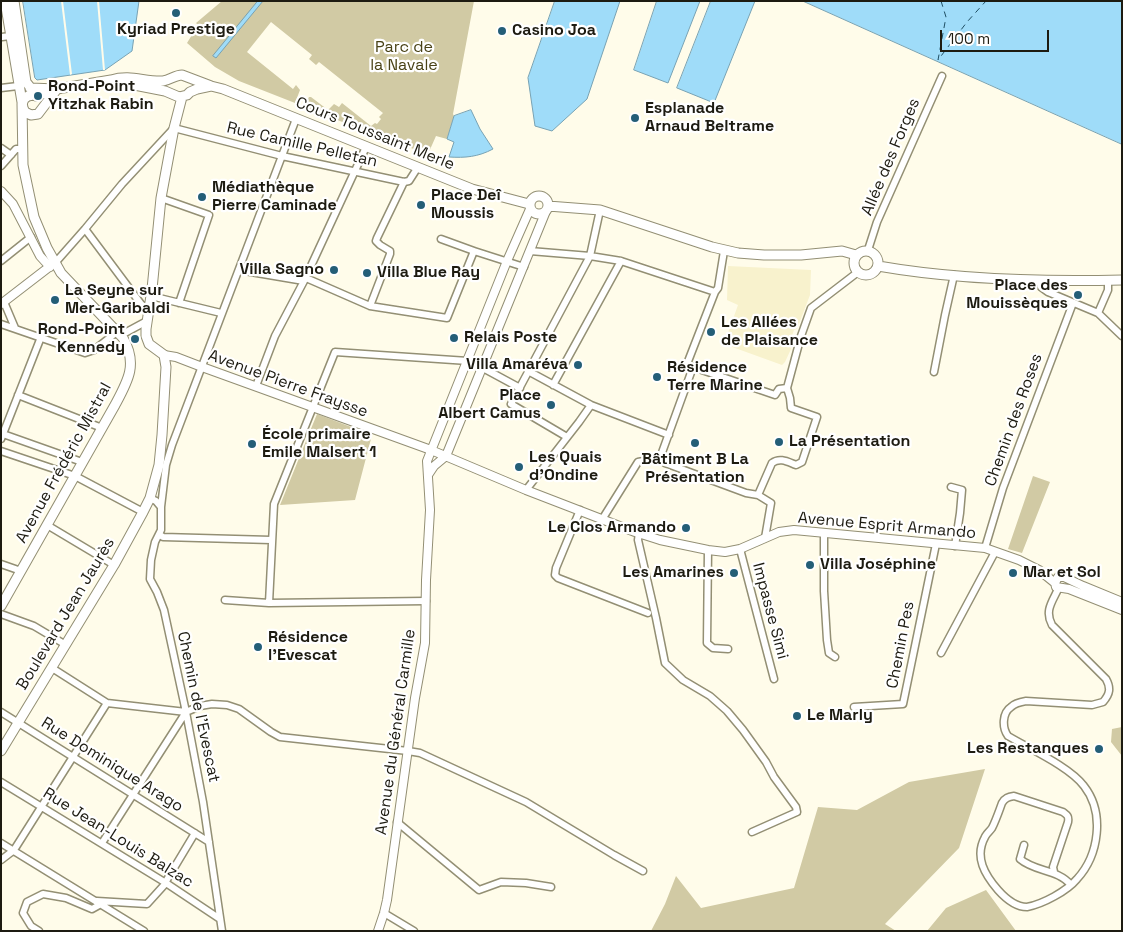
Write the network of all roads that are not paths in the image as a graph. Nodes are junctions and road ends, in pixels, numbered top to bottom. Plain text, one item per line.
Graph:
1 (7, 4) edge
2 (6, 36) edge
3 (942, 76) dead end
4 (173, 78) junction
5 (189, 78) junction
6 (110, 80) junction
7 (18, 86) junction
8 (211, 86) junction
9 (1, 88) edge
10 (30, 88) junction
11 (57, 89) junction
12 (172, 93) junction
13 (186, 94) junction
14 (36, 96) junction
15 (43, 106) junction
16 (23, 108) junction
17 (296, 119) junction
18 (174, 128) junction
19 (366, 147) junction
20 (1, 148) edge
21 (23, 150) junction
22 (11, 155) junction
23 (282, 156) junction
24 (1, 166) edge
25 (418, 167) junction
26 (355, 171) junction
27 (404, 182) junction
28 (1, 190) edge
29 (161, 198) junction
30 (530, 206) junction
31 (547, 208) junction
32 (600, 210) junction
33 (85, 229) junction
34 (31, 237) junction
35 (441, 239) dead end
36 (868, 250) junction
37 (474, 251) junction
38 (724, 251) junction
39 (530, 252) junction
40 (856, 255) junction
41 (590, 256) junction
42 (621, 260) junction
43 (1, 261) edge
44 (507, 261) junction
45 (52, 265) junction
46 (878, 266) junction
47 (524, 267) junction
48 (239, 270) junction
49 (858, 272) junction
50 (954, 275) junction
51 (305, 280) junction
52 (1039, 280) junction
53 (1108, 280) junction
54 (1122, 280) edge
55 (715, 292) junction
56 (151, 296) junction
57 (3, 303) edge
58 (179, 303) junction
59 (1073, 303) junction
60 (370, 306) junction
61 (149, 311) junction
62 (222, 313) junction
63 (1098, 313) junction
64 (147, 321) junction
65 (1, 324) edge
66 (15, 328) junction
67 (119, 334) junction
68 (1122, 336) edge
69 (41, 338) junction
70 (164, 355) junction
71 (468, 361) junction
72 (202, 367) junction
73 (693, 367) junction
74 (483, 368) junction
75 (528, 371) junction
76 (934, 372) dead end
77 (553, 384) junction
78 (256, 386) junction
79 (520, 388) junction
80 (787, 388) junction
81 (18, 395) junction
82 (591, 405) junction
83 (313, 407) junction
84 (102, 428) junction
85 (668, 436) junction
86 (2, 437) edge
87 (567, 437) junction
88 (431, 450) junction
89 (1, 452) edge
90 (446, 456) junction
91 (660, 458) junction
92 (82, 462) junction
93 (428, 475) junction
94 (74, 476) junction
95 (951, 487) dead end
96 (526, 490) junction
97 (162, 492) junction
98 (151, 494) junction
99 (758, 495) junction
100 (161, 507) junction
101 (580, 510) junction
102 (143, 512) junction
103 (602, 518) junction
104 (47, 525) junction
105 (639, 533) junction
106 (824, 533) junction
107 (160, 534) junction
108 (764, 538) junction
109 (271, 540) junction
110 (936, 544) junction
111 (955, 546) junction
112 (985, 548) junction
113 (740, 549) junction
114 (708, 550) junction
115 (995, 552) junction
116 (1, 564) edge
117 (114, 565) junction
118 (21, 571) junction
119 (1057, 585) junction
120 (225, 600) dead end
121 (2, 601) edge
122 (426, 601) junction
123 (1122, 602) edge
124 (269, 603) junction
125 (1122, 610) edge
126 (648, 613) dead end
127 (1, 614) edge
128 (66, 645) junction
129 (728, 649) dead end
130 (942, 654) dead end
131 (834, 657) dead end
132 (52, 668) junction
133 (774, 679) dead end
134 (107, 704) junction
135 (854, 707) dead end
136 (1, 712) edge
137 (186, 712) junction
138 (19, 723) junction
139 (408, 750) junction
140 (1, 751) edge
141 (74, 757) junction
142 (1, 782) edge
143 (133, 795) junction
144 (42, 806) junction
145 (397, 822) junction
146 (752, 832) dead end
147 (195, 833) junction
148 (1, 842) edge
149 (209, 842) junction
150 (102, 843) junction
151 (1024, 845) dead end
152 (14, 850) junction
153 (1, 860) edge
154 (643, 872) dead end
155 (1054, 872) junction
156 (165, 883) junction
157 (1071, 885) junction
158 (551, 887) dead end
159 (98, 902) junction
160 (384, 913) junction
161 (220, 919) junction
162 (39, 931) edge
163 (144, 931) edge
164 (222, 931) edge
165 (378, 931) edge
166 (414, 931) edge

1 - 2 main road
1 - 10 main road
2 - 7 main road
3 - 36 street, Allée des Forges
4 - 5 main road
4 - 6 main road
4 - 12 main road
5 - 8 main road, Cours Toussaint Merle
5 - 13 main road
6 - 11 main road
6 - 12 main road
7 - 9 street
7 - 16 main road
8 - 13 main road
8 - 17 main road, Cours Toussaint Merle
10 - 11 main road
10 - 14 main road
11 - 14 main road
11 - 15 main road
12 - 13 main road
13 - 18 main road
14 - 15 main road
14 - 16 main road
15 - 16 main road
16 - 21 main road
17 - 19 main road, Cours Toussaint Merle
17 - 23 street
18 - 23 street, Rue Camille Pelletan
18 - 29 main road
18 - 33 street
19 - 25 main road, Cours Toussaint Merle
19 - 26 street
20 - 22 street
21 - 22 street
21 - 45 main road
22 - 24 street
23 - 26 street, Rue Camille Pelletan
23 - 48 street
25 - 27 street
25 - 30 main road, Cours Toussaint Merle
26 - 27 street, Rue Camille Pelletan
26 - 51 street
27 - 60 street
28 - 34 street
29 - 56 main road
29 - 58 street
30 - 31 main road
30 - 31 main road
30 - 44 street, Avenue du Général Carmille
31 - 32 main road
31 - 39 street
32 - 38 main road
32 - 41 street
33 - 45 street
33 - 61 street
34 - 43 street
34 - 45 street
35 - 37 street
36 - 40 main road
36 - 46 main road
37 - 44 street
37 - 60 street
38 - 40 main road
38 - 55 street
39 - 41 street
39 - 47 street
40 - 49 main road
41 - 42 street
41 - 75 street
42 - 55 street
42 - 77 street
44 - 47 street
44 - 71 street, Avenue du Général Carmille
45 - 57 street
45 - 67 main road
46 - 49 main road
46 - 50 main road
47 - 74 street
48 - 51 street
48 - 62 street
49 - 80 street
50 - 52 main road
50 - 76 street
51 - 60 street
51 - 78 street
52 - 53 main road
52 - 59 street
53 - 54 main road
53 - 63 street
55 - 73 street
56 - 58 street
56 - 61 main road
57 - 66 street
58 - 62 street
59 - 63 street
59 - 112 street, Chemin des Roses
61 - 64 main road
62 - 72 street
63 - 68 street
64 - 67 street
64 - 70 main road
65 - 66 street
66 - 69 street
67 - 69 street
67 - 84 main road, Avenue Frédéric Mistral
69 - 81 street
70 - 72 street, Avenue Pierre Fraysse
70 - 98 main road, Boulevard Jean Jaurès
71 - 74 street
71 - 83 street
71 - 88 street, Avenue du Général Carmille
72 - 78 street, Avenue Pierre Fraysse
72 - 97 street
73 - 80 street
73 - 85 street
74 - 79 street
74 - 90 street
75 - 77 street
75 - 79 street
77 - 82 street
78 - 83 street, Avenue Pierre Fraysse
79 - 87 street
80 - 99 street
81 - 84 street
81 - 86 street
82 - 85 street
82 - 87 street
83 - 88 street, Avenue Pierre Fraysse
83 - 109 street
84 - 92 main road, Avenue Frédéric Mistral
85 - 91 street
86 - 92 street
87 - 96 street
88 - 90 street, Avenue Esprit Armando
88 - 93 street, Avenue du Général Carmille
89 - 94 street
90 - 93 street
90 - 96 street, Avenue Esprit Armando
91 - 99 street
91 - 103 street
92 - 94 main road, Avenue Frédéric Mistral
93 - 122 street, Avenue du Général Carmille
94 - 102 street
94 - 104 main road, Avenue Frédéric Mistral
95 - 111 street
96 - 101 street, Avenue Esprit Armando
97 - 98 street
97 - 100 street
98 - 100 street
98 - 102 main road, Boulevard Jean Jaurès
99 - 108 street
100 - 107 street, Chemin de l'Evescat
101 - 103 street, Avenue Esprit Armando
101 - 126 street
102 - 117 main road, Boulevard Jean Jaurès
103 - 105 street, Avenue Esprit Armando
104 - 117 street
104 - 118 main road, Avenue Frédéric Mistral
105 - 114 street, Avenue Esprit Armando
105 - 146 street
106 - 108 street, Avenue Esprit Armando
106 - 110 street, Avenue Esprit Armando
106 - 131 street
107 - 109 street
107 - 137 street, Chemin de l'Evescat
108 - 113 street, Avenue Esprit Armando
109 - 124 street
110 - 111 street, Avenue Esprit Armando
110 - 135 street, Chemin Pes
111 - 112 street, Avenue Esprit Armando
112 - 115 street, Avenue Esprit Armando
113 - 114 street, Avenue Esprit Armando
113 - 133 street, Impasse Simi
114 - 129 street
115 - 119 street, Avenue Esprit Armando
115 - 130 street
116 - 118 street
117 - 128 main road, Boulevard Jean Jaurès
118 - 121 main road, Avenue Frédéric Mistral
119 - 123 street
119 - 125 street, Avenue Esprit Armando
119 - 157 street
120 - 124 street
122 - 124 street
122 - 139 street, Avenue du Général Carmille
127 - 128 street
128 - 132 main road, Boulevard Jean Jaurès
132 - 134 street
132 - 138 main road, Boulevard Jean Jaurès
134 - 137 street
134 - 141 street
136 - 138 street, Rue Dominique Arago
137 - 139 street
137 - 143 street
137 - 149 street, Chemin de l'Evescat
138 - 140 main road, Boulevard Jean Jaurès
138 - 141 street, Rue Dominique Arago
139 - 145 street, Avenue du Général Carmille
139 - 154 street
141 - 143 street, Rue Dominique Arago
141 - 144 street
142 - 144 street, Rue Jean-Louis Balzac
143 - 147 street, Rue Dominique Arago
143 - 150 street
144 - 150 street, Rue Jean-Louis Balzac
144 - 152 street
145 - 158 street
145 - 160 street, Avenue du Général Carmille
147 - 149 street, Rue Dominique Arago
147 - 156 street
148 - 152 street
149 - 161 street, Chemin de l'Evescat
150 - 156 street, Rue Jean-Louis Balzac
151 - 155 street
152 - 153 street
152 - 159 street
155 - 157 street
155 - 157 street
156 - 159 street
156 - 161 street, Rue Jean-Louis Balzac
159 - 162 street
159 - 163 street
160 - 165 street, Avenue du Général Carmille
160 - 166 street
161 - 164 street, Chemin de l'Evescat

